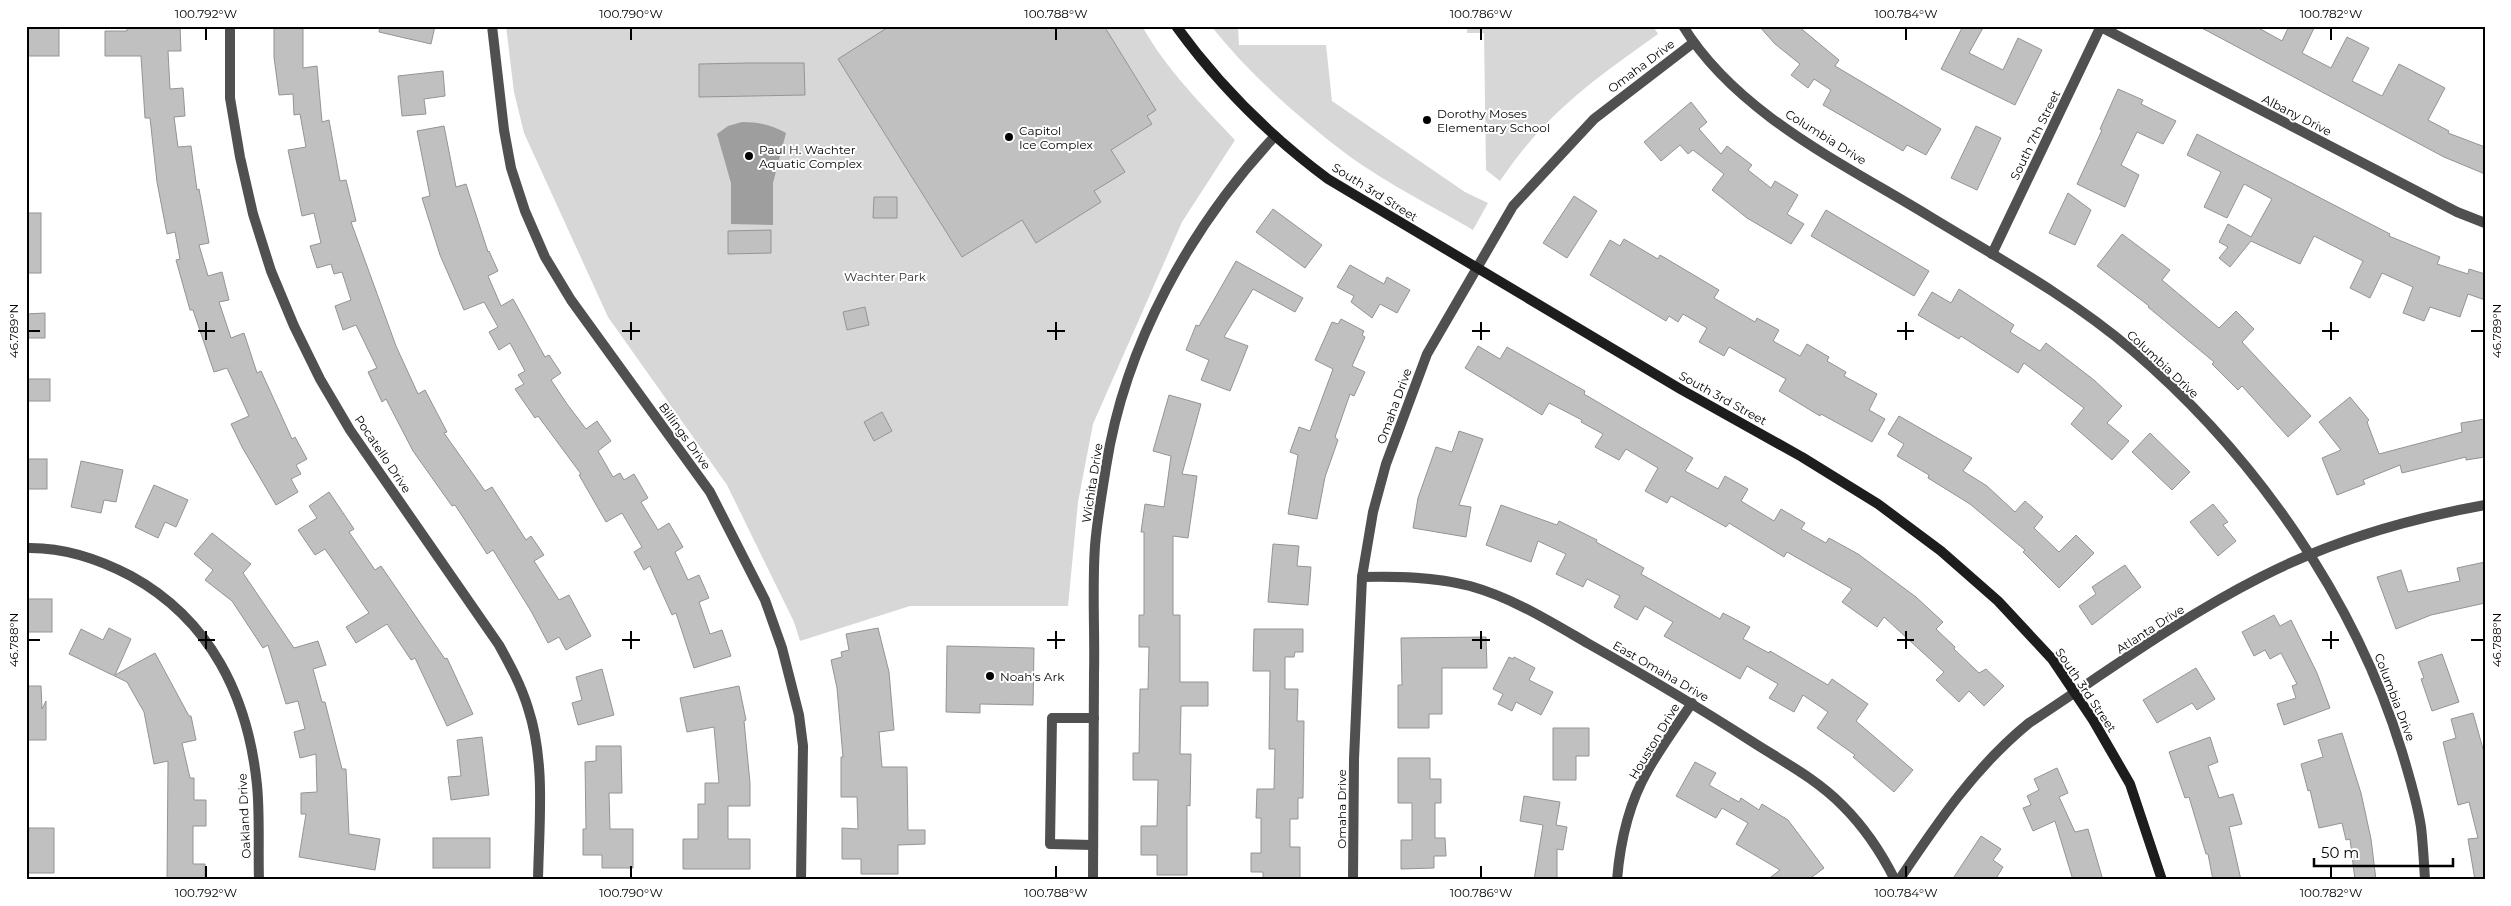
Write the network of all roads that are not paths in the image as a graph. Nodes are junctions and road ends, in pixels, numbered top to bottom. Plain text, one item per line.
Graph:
1 (230, 26) edge
2 (492, 26) edge
3 (1176, 26) edge
4 (1684, 26) edge
5 (2100, 27) edge
6 (1694, 42) junction
7 (1275, 136) junction
8 (2485, 223) edge
9 (1992, 254) junction
10 (1478, 269) junction
11 (2485, 505) edge
12 (26, 548) edge
13 (2308, 555) junction
14 (1362, 577) junction
15 (2075, 693) junction
16 (1692, 702) junction
17 (1094, 718) junction
18 (1093, 845) junction
19 (259, 880) edge
20 (538, 880) edge
21 (801, 880) edge
22 (1093, 880) edge
23 (1353, 880) edge
24 (1617, 880) edge
25 (1895, 880) edge
26 (1899, 880) edge
27 (2162, 880) edge
28 (2425, 880) edge

1 - 20 street, Pocatello Drive
2 - 21 street, Billings Drive
3 - 7 street, South 3rd Street
4 - 6 street, Columbia Drive
5 - 8 street, Albany Drive
5 - 9 street, South 7th Street
6 - 9 street, Columbia Drive
6 - 10 street, Omaha Drive
7 - 10 street, South 3rd Street
7 - 17 street, Wichita Drive
9 - 13 street, Columbia Drive
10 - 14 street, Omaha Drive
10 - 15 street, South 3rd Street
11 - 13 street, Atlanta Drive
12 - 19 street, Oakland Drive
13 - 15 street, Atlanta Drive
13 - 28 street, Columbia Drive
14 - 16 street, East Omaha Drive
14 - 23 street, Omaha Drive
15 - 26 street, Atlanta Drive
15 - 27 street, South 3rd Street
16 - 24 street, Houston Drive
16 - 25 street, East Omaha Drive
17 - 18 street, Wichita Drive
17 - 18 street
18 - 22 street, Wichita Drive

